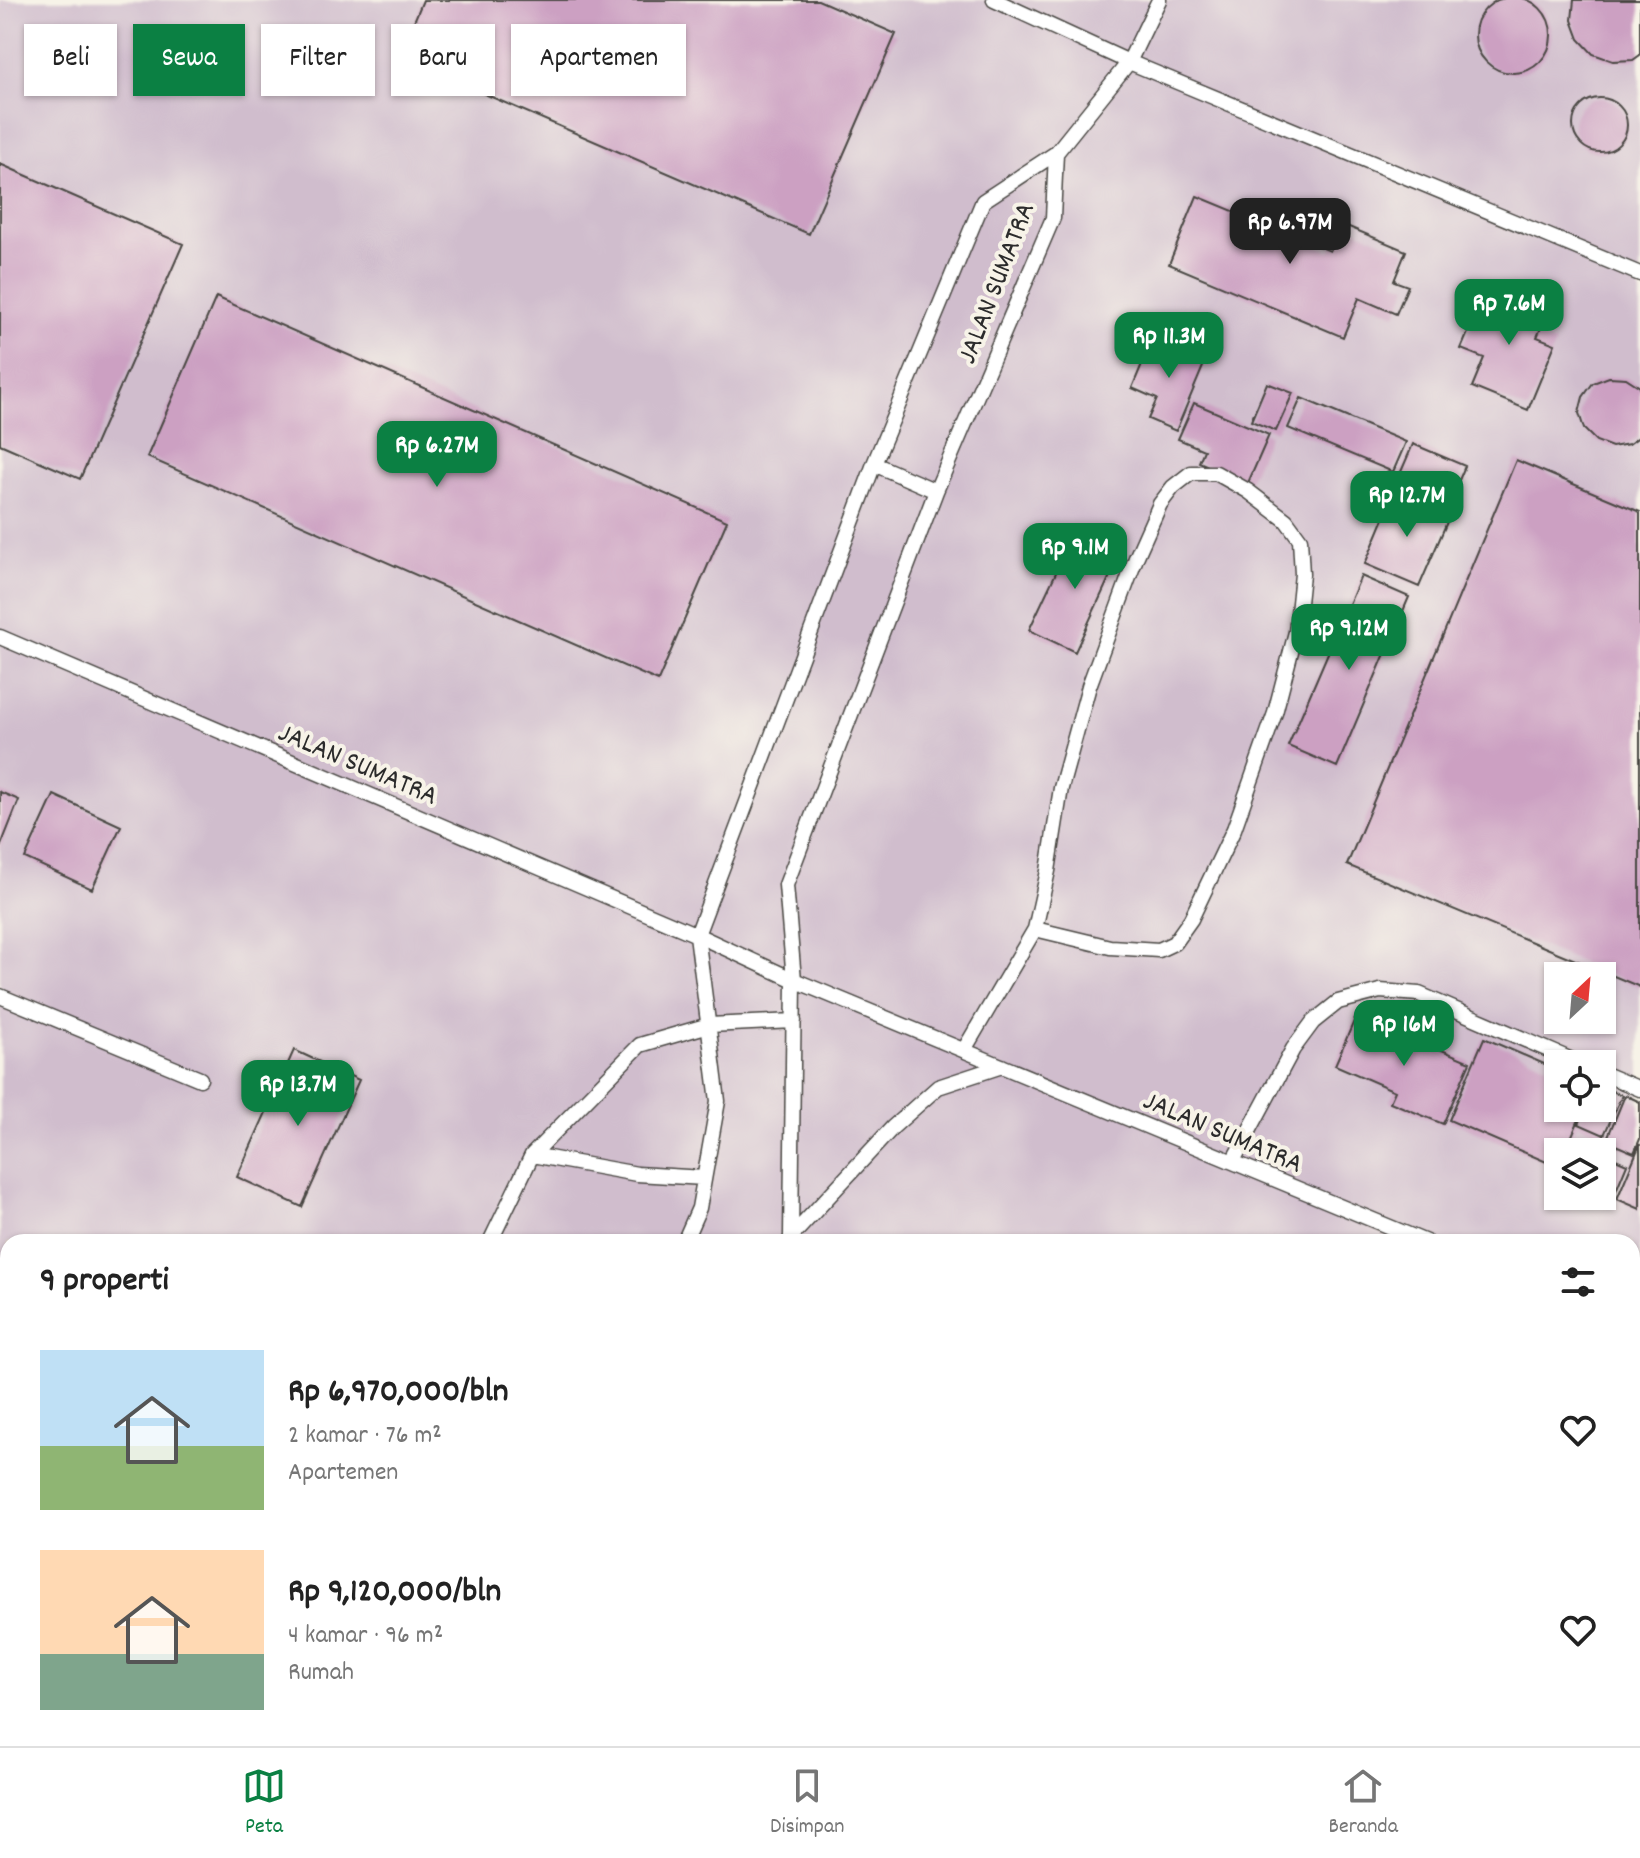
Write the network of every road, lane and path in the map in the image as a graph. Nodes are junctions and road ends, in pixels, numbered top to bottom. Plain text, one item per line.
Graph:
1 (994, 0) edge
2 (1159, 0) edge
3 (1020, 5) edge
4 (1129, 62) junction
5 (1056, 153) junction
6 (1640, 274) edge
7 (874, 464) junction
8 (936, 491) junction
9 (0, 637) edge
10 (1035, 929) junction
11 (697, 935) junction
12 (794, 980) junction
13 (0, 996) edge
14 (794, 1021) junction
15 (709, 1025) junction
16 (964, 1050) junction
17 (1549, 1050) edge
18 (1002, 1066) junction
19 (200, 1079) dead end
20 (1616, 1079) edge
21 (1640, 1089) edge
22 (532, 1155) junction
23 (1233, 1161) junction
24 (704, 1178) junction
25 (494, 1234) edge
26 (688, 1234) edge
27 (790, 1234) edge
28 (795, 1234) edge
29 (1407, 1234) edge

1 - 3 lane
2 - 4 lane
3 - 4 lane
4 - 5 lane
4 - 6 lane
5 - 7 lane, JALAN SUMATRA
5 - 8 lane, JALAN SUMATRA
7 - 8 lane
7 - 11 lane, JALAN SUMATRA
8 - 12 lane, JALAN SUMATRA
9 - 11 lane, JALAN SUMATRA
10 - 10 lane
10 - 16 lane
11 - 12 lane, JALAN SUMATRA
11 - 15 lane, JALAN SUMATRA
12 - 14 lane, JALAN SUMATRA
12 - 16 lane, JALAN SUMATRA
13 - 19 lane
14 - 15 lane
14 - 27 lane, JALAN SUMATRA
15 - 22 lane
15 - 24 lane, JALAN SUMATRA
16 - 18 lane, JALAN SUMATRA
17 - 23 lane
18 - 23 lane, JALAN SUMATRA
18 - 28 lane, JALAN SUMATRA
20 - 21 lane
22 - 24 lane
22 - 25 lane
23 - 29 lane, JALAN SUMATRA
24 - 26 lane, JALAN SUMATRA

